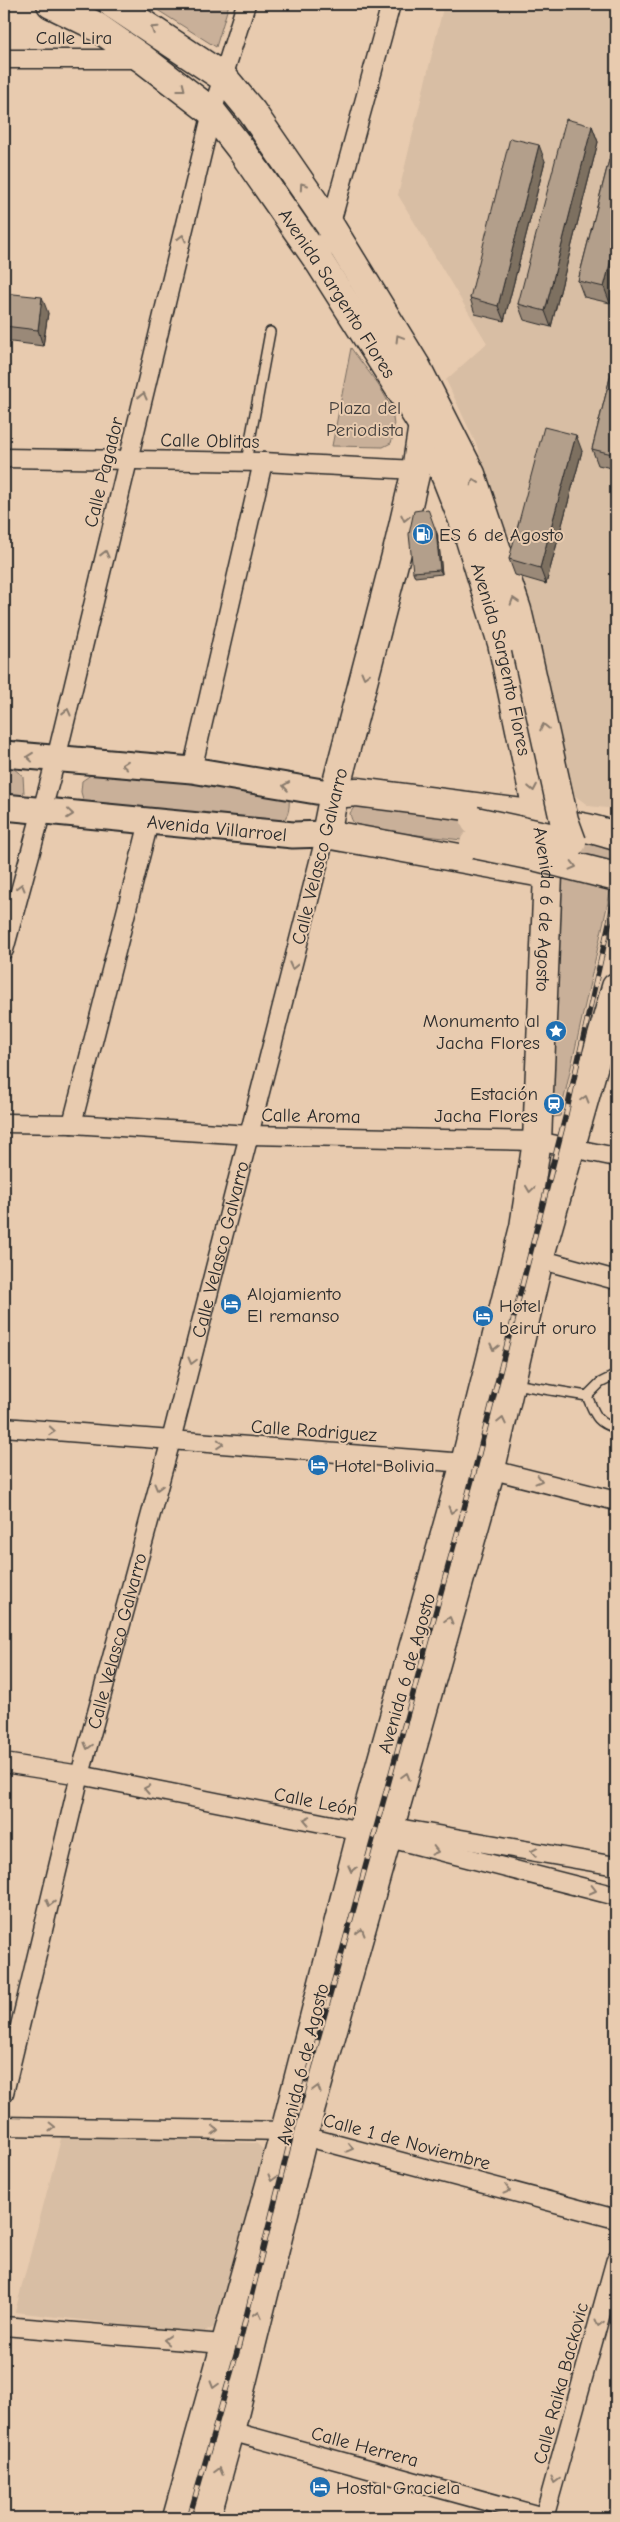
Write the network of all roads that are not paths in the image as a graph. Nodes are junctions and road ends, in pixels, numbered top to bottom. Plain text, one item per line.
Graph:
1 (51, 4) edge
2 (113, 4) edge
3 (246, 4) edge
4 (391, 4) edge
5 (4, 59) edge
6 (143, 59) junction
7 (222, 77) junction
8 (212, 112) junction
9 (330, 224) junction
10 (320, 263) junction
11 (270, 332) dead end
12 (431, 418) junction
13 (4, 458) edge
14 (128, 460) junction
15 (254, 462) junction
16 (416, 470) junction
17 (4, 754) edge
18 (56, 759) junction
19 (192, 770) junction
20 (334, 794) junction
21 (4, 807) edge
22 (42, 812) junction
23 (538, 815) junction
24 (149, 822) junction
25 (474, 833) junction
26 (326, 834) junction
27 (616, 836) edge
28 (543, 842) junction
29 (572, 842) junction
30 (616, 853) edge
31 (548, 874) junction
32 (616, 877) edge
33 (4, 950) edge
34 (616, 987) edge
35 (4, 1123) edge
36 (72, 1124) junction
37 (250, 1135) junction
38 (537, 1141) junction
39 (572, 1146) junction
40 (616, 1157) edge
41 (539, 1260) junction
42 (616, 1280) edge
43 (616, 1375) edge
44 (511, 1383) junction
45 (587, 1396) junction
46 (4, 1427) edge
47 (616, 1428) edge
48 (171, 1440) junction
49 (478, 1466) junction
50 (616, 1501) edge
51 (4, 1763) edge
52 (80, 1775) junction
53 (362, 1831) junction
54 (390, 1833) junction
55 (616, 1866) edge
56 (616, 1896) edge
57 (4, 2093) edge
58 (4, 2126) edge
59 (294, 2133) junction
60 (616, 2219) edge
61 (616, 2259) edge
62 (4, 2326) edge
63 (238, 2345) junction
64 (230, 2431) junction
65 (177, 2518) edge
66 (206, 2518) edge
67 (545, 2518) edge

1 - 6 main road, Avenida Sargento Flores
7 -> 2 main road, Avenida Sargento Flores
3 - 7 street, Calle Pagador
4 - 9 street
5 - 6 street, Calle Lira
6 -> 8 main road, Avenida Sargento Flores
7 - 8 street, Calle Pagador
9 -> 7 main road, Avenida Sargento Flores
8 - 10 main road, Avenida Sargento Flores
14 -> 8 street, Calle Pagador
9 - 10 street
12 -> 9 main road, Avenida Sargento Flores
10 - 12 main road, Avenida Sargento Flores
11 - 15 lane
12 - 16 main road, Calle Velasco Galvarro
12 -> 23 main road, Avenida Sargento Flores
29 -> 12 main road, Avenida Sargento Flores, bridge
13 - 14 street, Calle Oblitas
14 - 15 street, Calle Oblitas
18 -> 14 street, Calle Pagador
15 - 16 street, Calle Oblitas
15 - 19 street
16 -> 20 main road, Calle Velasco Galvarro
18 -> 17 main road
19 -> 18 main road
18 - 22 street, Calle Pagador
20 -> 19 main road
20 - 23 main road
20 - 25 main road
20 - 26 main road, Calle Velasco Galvarro
21 - 22 main road, Avenida Villarroel
22 -> 24 main road, Avenida Villarroel
33 -> 22 street, Calle Pagador
23 - 28 main road, Avenida 6 de Agosto
24 - 26 main road, Avenida Villarroel
24 - 36 street
25 - 26 main road
25 - 29 main road, bridge
25 -> 32 main road, bridge
26 - 31 main road, Avenida Villarroel
26 -> 37 street, Calle Velasco Galvarro
27 - 28 main road
28 - 31 main road, Avenida 6 de Agosto
29 - 30 main road
31 - 38 main road, Avenida 6 de Agosto
39 -> 34 main road, Avenida 6 de Agosto
35 - 36 street, Calle Aroma
36 - 37 street, Calle Aroma
37 - 38 street, Calle Aroma
37 -> 48 street, Calle Velasco Galvarro
38 - 39 street, Calle Aroma
38 -> 49 main road, Avenida 6 de Agosto
39 - 40 street, Calle Aroma
39 - 41 main road, Avenida 6 de Agosto
41 - 42 street
41 - 44 main road, Avenida 6 de Agosto
43 - 45 lane
44 - 45 lane
49 -> 44 main road, Avenida 6 de Agosto
45 - 47 lane
46 -> 48 street, Calle Rodriguez
48 -> 49 street, Calle Rodriguez
48 -> 52 street, Calle Velasco Galvarro
49 -> 50 street, Calle Rodriguez
49 -> 53 main road, Avenida 6 de Agosto
54 -> 49 main road, Avenida 6 de Agosto
51 - 52 street, Calle León
53 -> 52 street, Calle León
52 -> 57 street, Calle Velasco Galvarro
53 - 54 street, Calle León
53 -> 59 main road, Avenida 6 de Agosto
55 -> 54 street, Calle León
54 -> 56 street, Calle León
59 -> 54 main road, Avenida 6 de Agosto
58 -> 59 street, Calle 1 de Noviembre
59 -> 60 street, Calle 1 de Noviembre
59 - 63 main road, Avenida 6 de Agosto
61 -> 67 street, Calle Raika Backovic
63 -> 62 street
63 - 64 main road, Avenida 6 de Agosto
63 -> 65 main road, Avenida 6 de Agosto
66 -> 64 main road, Avenida 6 de Agosto
64 - 67 street, Calle Herrera

